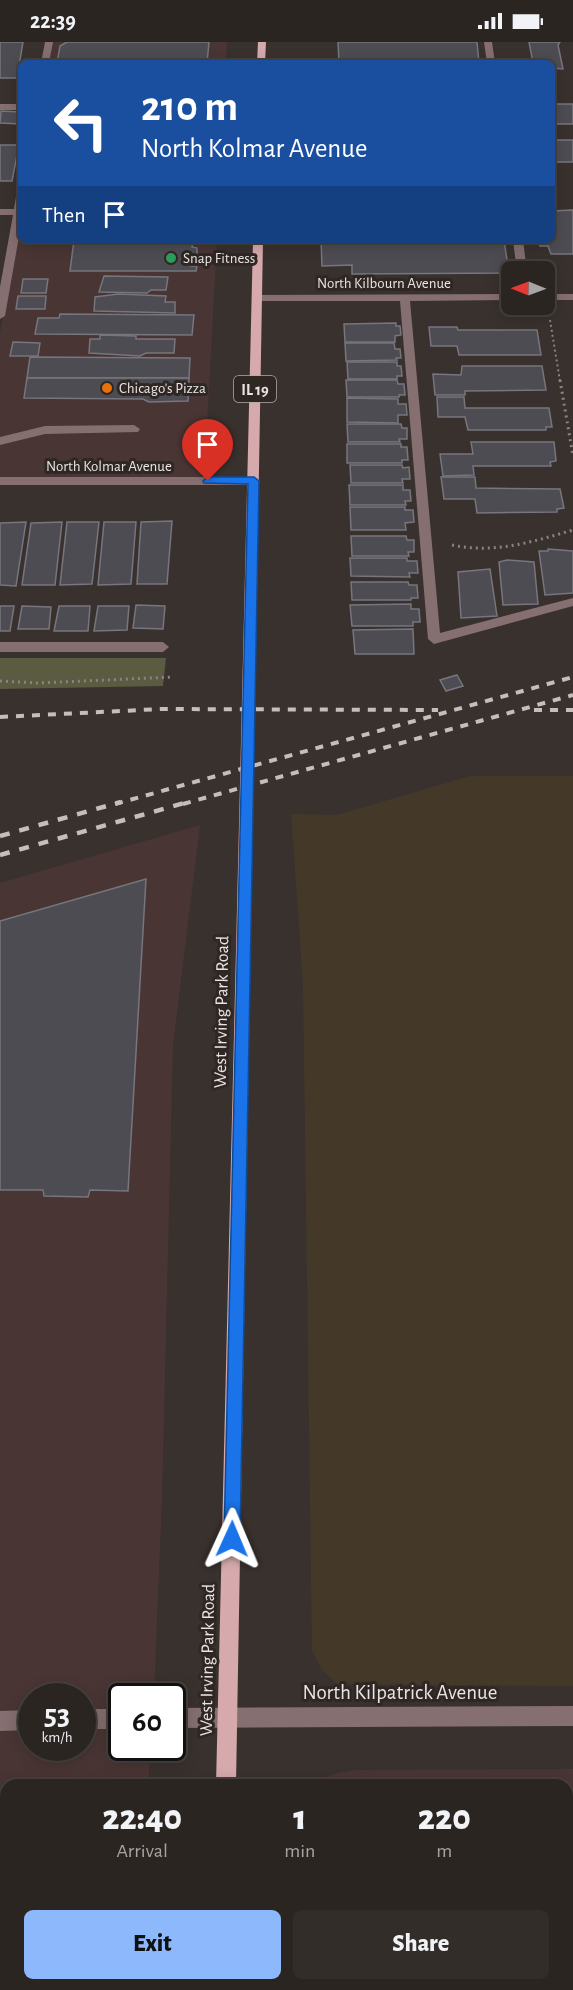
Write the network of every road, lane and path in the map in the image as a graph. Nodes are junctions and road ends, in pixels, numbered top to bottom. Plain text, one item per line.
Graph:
1 (49, 42) edge
2 (262, 42) edge
3 (488, 42) edge
4 (46, 60) edge
5 (261, 60) edge
6 (491, 60) edge
7 (0, 107) edge
8 (18, 107) edge
9 (0, 212) edge
10 (18, 212) edge
11 (18, 222) edge
12 (258, 243) edge
13 (518, 243) edge
14 (521, 261) edge
15 (501, 297) edge
16 (555, 297) edge
17 (573, 297) edge
18 (257, 298) junction
19 (405, 298) junction
20 (0, 316) edge
21 (550, 317) dead end
22 (134, 429) dead end
23 (0, 441) edge
24 (573, 456) edge
25 (0, 481) edge
26 (254, 481) junction
27 (573, 530) edge
28 (425, 537) junction
29 (573, 602) edge
30 (0, 647) edge
31 (163, 647) dead end
32 (173, 677) dead end
33 (0, 681) edge
34 (227, 1717) junction
35 (573, 1717) edge
36 (186, 1718) edge
37 (18, 1720) edge
38 (0, 1721) edge
39 (226, 1779) edge

1 - 4 street
2 - 5 main road
3 - 6 street
7 - 8 street
9 - 10 street
11 - 20 street
12 - 18 main road, West Irving Park Road / IL 19
13 - 14 street
15 - 19 street, North Kilbourn Avenue
16 - 17 street
18 - 19 street, North Kilbourn Avenue
18 - 26 main road, West Irving Park Road / IL 19
19 - 28 street
21 - 24 path
22 - 23 street
25 - 26 street, North Kolmar Avenue
26 - 34 main road, West Irving Park Road / IL 19
27 - 28 path
28 - 29 street
30 - 31 street
32 - 33 path
34 - 35 street, North Kilpatrick Avenue
34 - 36 street, North Kilpatrick Avenue
34 - 39 main road, West Irving Park Road / IL 19
37 - 38 street

